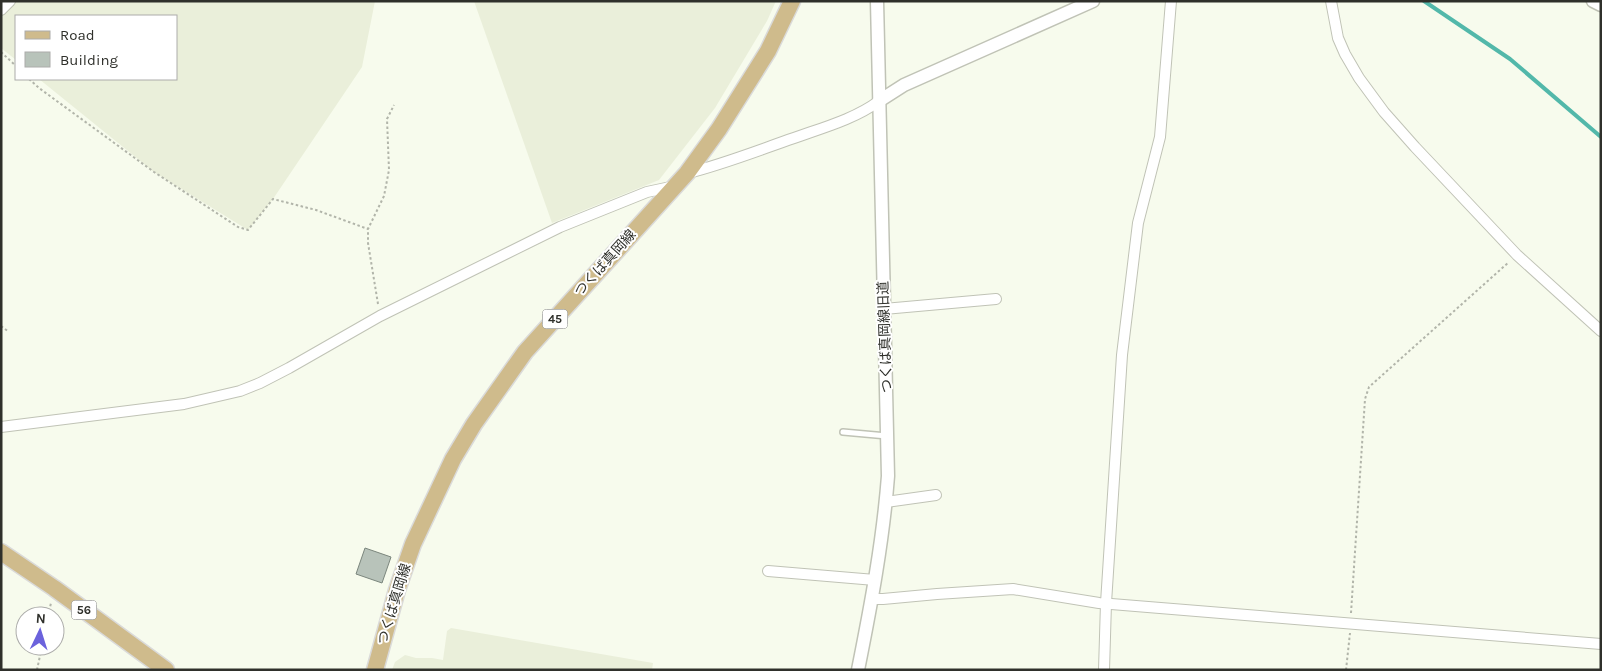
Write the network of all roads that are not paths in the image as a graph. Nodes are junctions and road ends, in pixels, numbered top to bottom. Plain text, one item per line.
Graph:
1 (10, 1) edge
2 (792, 1) edge
3 (877, 1) edge
4 (1093, 1) edge
5 (1171, 1) edge
6 (1331, 1) edge
7 (1593, 1) edge
8 (1601, 5) edge
9 (1, 10) edge
10 (879, 102) junction
11 (687, 173) junction
12 (675, 186) junction
13 (996, 299) dead end
14 (884, 309) junction
15 (1601, 331) edge
16 (1, 427) edge
17 (843, 432) dead end
18 (887, 436) junction
19 (936, 495) dead end
20 (886, 502) junction
21 (1, 552) edge
22 (768, 571) dead end
23 (875, 580) junction
24 (872, 598) junction
25 (1106, 603) junction
26 (1601, 644) edge
27 (166, 670) edge
28 (375, 670) edge
29 (858, 670) edge
30 (1104, 670) edge

1 - 9 street
2 - 11 main road, つくば真岡線 / 45
3 - 10 street, つくば真岡線旧道
4 - 10 street
5 - 25 street
6 - 15 street
7 - 8 street
10 - 11 street
10 - 14 street, つくば真岡線旧道
11 - 12 main road, つくば真岡線 / 45
12 - 16 street
12 - 28 main road, つくば真岡線 / 45
13 - 14 street
14 - 18 street, つくば真岡線旧道
17 - 18 lane
18 - 20 street, つくば真岡線旧道
19 - 20 street
20 - 23 street, つくば真岡線旧道
21 - 27 main road, 56
22 - 23 street
23 - 24 street, つくば真岡線旧道
24 - 25 street
24 - 29 street, つくば真岡線旧道
25 - 26 street
25 - 30 street

